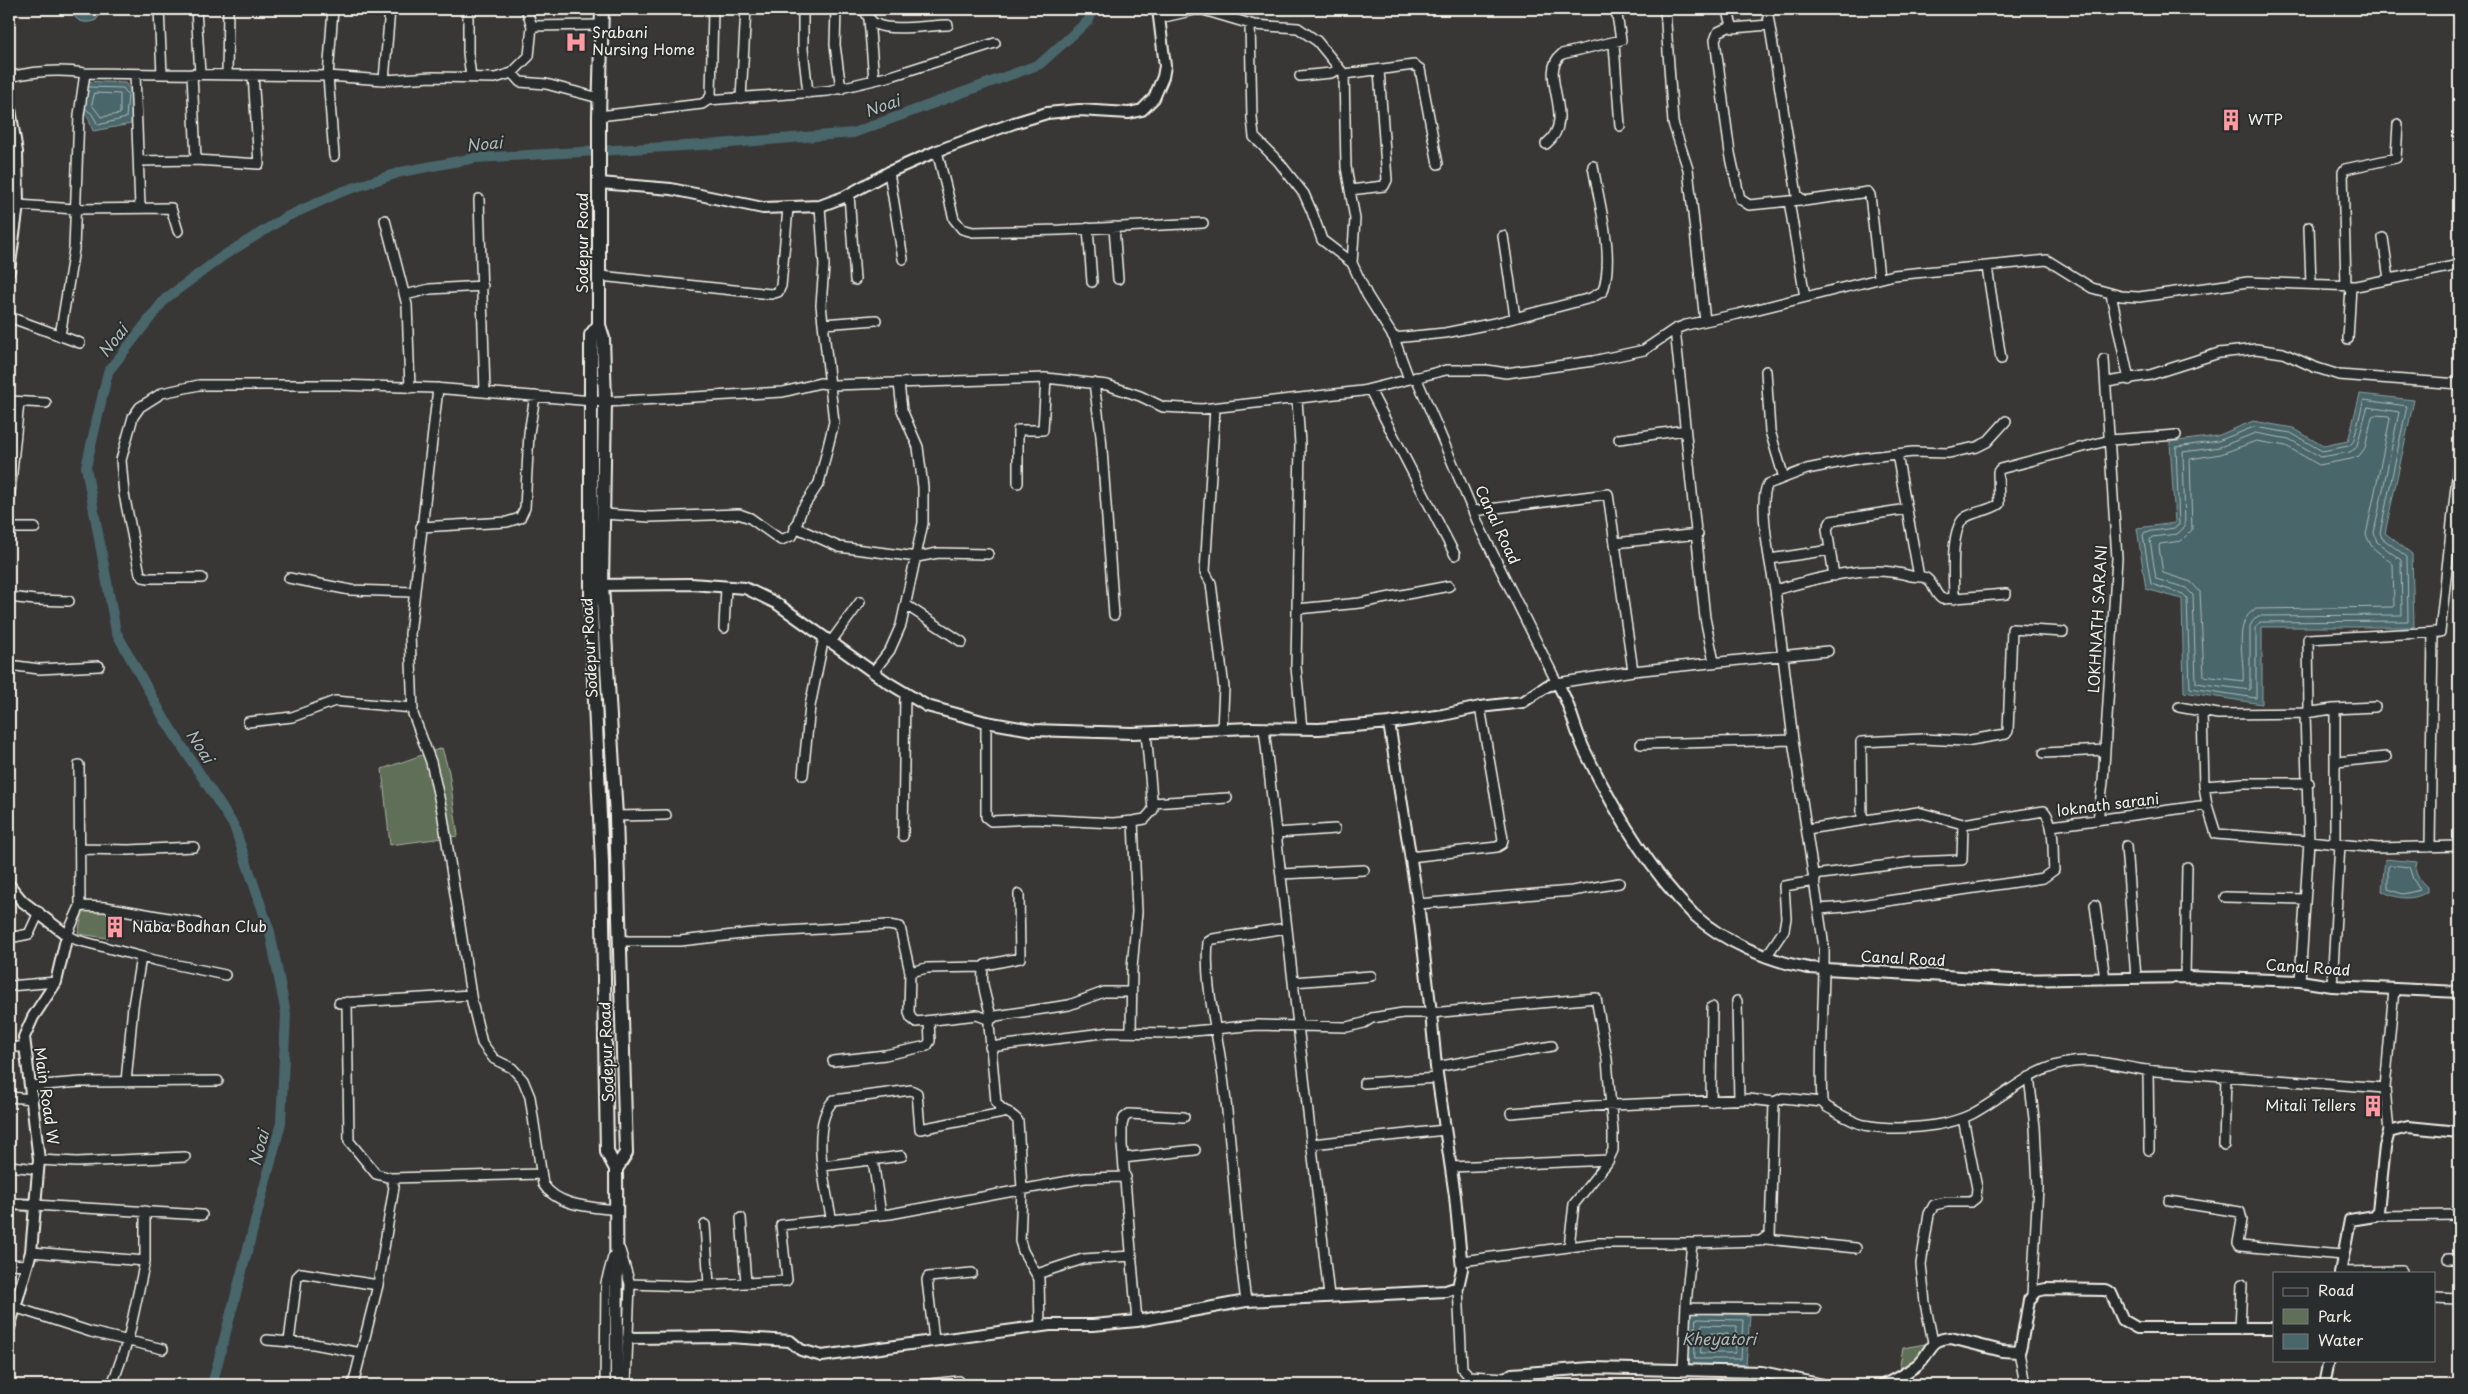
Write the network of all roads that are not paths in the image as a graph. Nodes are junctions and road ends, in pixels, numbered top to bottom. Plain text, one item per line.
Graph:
1 (160, 9) edge
2 (196, 9) edge
3 (228, 9) edge
4 (332, 9) edge
5 (390, 9) edge
6 (468, 9) edge
7 (526, 9) edge
8 (602, 9) edge
9 (713, 9) edge
10 (746, 9) edge
11 (803, 9) edge
12 (836, 9) edge
13 (864, 9) edge
14 (1200, 9) edge
15 (1616, 9) edge
16 (1665, 9) edge
17 (1727, 9) edge
18 (1767, 9) edge
19 (1159, 13) edge
20 (869, 19) junction
21 (1250, 24) junction
22 (601, 25) junction
23 (948, 25) dead end
24 (1769, 25) junction
25 (532, 26) junction
26 (1731, 26) junction
27 (995, 43) dead end
28 (1614, 44) junction
29 (1379, 70) junction
30 (1342, 72) junction
31 (512, 73) junction
32 (85, 74) junction
33 (135, 74) junction
34 (162, 74) junction
35 (196, 74) junction
36 (226, 75) junction
37 (253, 75) junction
38 (328, 76) junction
39 (1300, 76) dead end
40 (9, 77) edge
41 (471, 77) junction
42 (384, 80) junction
43 (874, 80) junction
44 (841, 89) junction
45 (808, 93) junction
46 (599, 98) junction
47 (741, 98) junction
48 (708, 100) junction
49 (9, 103) edge
50 (599, 116) junction
51 (2398, 124) dead end
52 (1620, 126) dead end
53 (1546, 144) dead end
54 (937, 151) junction
55 (334, 156) dead end
56 (13, 160) edge
57 (196, 160) junction
58 (138, 161) junction
59 (1438, 164) dead end
60 (1593, 166) dead end
61 (889, 172) junction
62 (600, 178) junction
63 (1350, 190) junction
64 (849, 194) junction
65 (479, 199) dead end
66 (1800, 200) junction
67 (1789, 201) junction
68 (18, 205) junction
69 (820, 206) junction
70 (140, 207) junction
71 (788, 208) junction
72 (75, 209) junction
73 (385, 220) dead end
74 (1202, 223) dead end
75 (1114, 227) junction
76 (2309, 227) dead end
77 (1088, 228) junction
78 (178, 231) dead end
79 (1503, 236) dead end
80 (2383, 238) dead end
81 (11, 255) edge
82 (903, 259) dead end
83 (1352, 263) junction
84 (2459, 265) edge
85 (1987, 267) junction
86 (9, 272) edge
87 (600, 276) junction
88 (1879, 277) junction
89 (1118, 279) dead end
90 (2389, 279) junction
91 (855, 280) dead end
92 (1092, 282) dead end
93 (2310, 284) junction
94 (483, 286) junction
95 (2349, 286) junction
96 (2111, 294) junction
97 (405, 295) junction
98 (1805, 297) junction
99 (9, 317) edge
100 (1515, 317) junction
101 (876, 320) dead end
102 (1705, 321) junction
103 (823, 324) junction
104 (599, 325) junction
105 (1674, 329) junction
106 (60, 336) junction
107 (1394, 338) junction
108 (2348, 339) dead end
109 (80, 343) dead end
110 (2104, 359) dead end
111 (2001, 360) dead end
112 (1766, 371) dead end
113 (1046, 378) junction
114 (1412, 378) junction
115 (2129, 380) junction
116 (2107, 382) junction
117 (899, 383) junction
118 (1094, 383) junction
119 (829, 384) junction
120 (2459, 384) edge
121 (410, 388) junction
122 (438, 388) junction
123 (1370, 390) junction
124 (485, 392) junction
125 (535, 396) junction
126 (592, 400) junction
127 (1297, 400) junction
128 (9, 401) edge
129 (19, 402) junction
130 (605, 402) junction
131 (46, 403) dead end
132 (1215, 408) junction
133 (2006, 422) dead end
134 (1685, 430) junction
135 (2176, 435) dead end
136 (1619, 439) dead end
137 (2110, 440) junction
138 (12, 454) edge
139 (1897, 454) junction
140 (2459, 459) edge
141 (1784, 478) junction
142 (1018, 483) dead end
143 (9, 503) edge
144 (1907, 509) junction
145 (1474, 512) junction
146 (604, 514) junction
147 (795, 526) junction
148 (422, 527) junction
149 (9, 528) edge
150 (35, 528) dead end
151 (1698, 534) junction
152 (1615, 543) junction
153 (1830, 550) junction
154 (988, 554) dead end
155 (1455, 555) dead end
156 (917, 557) junction
157 (1770, 559) junction
158 (1834, 576) junction
159 (1918, 577) junction
160 (202, 578) dead end
161 (288, 578) dead end
162 (597, 585) junction
163 (1449, 586) dead end
164 (726, 587) junction
165 (1775, 590) junction
166 (413, 592) junction
167 (2006, 594) dead end
168 (9, 596) edge
169 (1954, 599) junction
170 (69, 601) dead end
171 (860, 602) dead end
172 (906, 606) junction
173 (1297, 609) junction
174 (1114, 615) dead end
175 (724, 628) dead end
176 (2063, 632) dead end
177 (2433, 632) junction
178 (827, 640) junction
179 (962, 642) dead end
180 (1828, 651) dead end
181 (1782, 656) junction
182 (1714, 662) junction
183 (9, 665) edge
184 (99, 666) dead end
185 (874, 671) junction
186 (1633, 671) junction
187 (1557, 682) junction
188 (904, 693) junction
189 (1480, 706) junction
190 (2179, 707) dead end
191 (2375, 707) dead end
192 (413, 708) junction
193 (2333, 709) junction
194 (2202, 711) junction
195 (2307, 712) junction
196 (248, 722) dead end
197 (986, 722) junction
198 (1389, 723) junction
199 (1264, 728) junction
200 (1302, 729) junction
201 (1222, 730) junction
202 (1146, 732) junction
203 (1793, 740) junction
204 (1641, 744) dead end
205 (2105, 750) junction
206 (2044, 754) dead end
207 (2386, 757) dead end
208 (2336, 762) junction
209 (79, 765) dead end
210 (803, 775) dead end
211 (2309, 783) junction
212 (2204, 786) junction
213 (1227, 798) dead end
214 (1153, 803) junction
215 (2207, 805) junction
216 (666, 815) dead end
217 (616, 816) junction
218 (1862, 820) junction
219 (2098, 820) junction
220 (1132, 822) junction
221 (1963, 824) junction
222 (2051, 826) junction
223 (1335, 829) dead end
224 (1808, 829) junction
225 (1276, 833) junction
226 (903, 836) dead end
227 (2309, 841) junction
228 (2338, 844) junction
229 (2126, 846) dead end
230 (2459, 846) edge
231 (194, 847) dead end
232 (2430, 847) junction
233 (81, 848) junction
234 (1410, 857) junction
235 (2187, 866) dead end
236 (1364, 870) dead end
237 (1281, 874) junction
238 (1814, 878) junction
239 (1619, 883) dead end
240 (9, 885) edge
241 (1019, 894) dead end
242 (2225, 896) dead end
243 (2304, 899) junction
244 (1418, 904) junction
245 (2095, 905) dead end
246 (80, 906) junction
247 (1819, 909) junction
248 (39, 912) junction
249 (197, 922) dead end
250 (1287, 928) junction
251 (67, 935) junction
252 (9, 938) edge
253 (620, 941) junction
254 (141, 957) junction
255 (1766, 957) junction
256 (983, 968) junction
257 (910, 972) junction
258 (1825, 973) junction
259 (226, 975) dead end
260 (1371, 976) dead end
261 (2185, 977) junction
262 (2136, 978) junction
263 (2105, 979) junction
264 (2300, 981) junction
265 (56, 982) junction
266 (1293, 982) junction
267 (9, 986) edge
268 (2332, 986) junction
269 (1131, 992) junction
270 (2459, 992) edge
271 (2393, 994) junction
272 (471, 995) junction
273 (1737, 1001) dead end
274 (1712, 1007) dead end
275 (1431, 1013) junction
276 (991, 1019) junction
277 (929, 1021) junction
278 (1299, 1026) junction
279 (1216, 1028) junction
280 (1131, 1032) junction
281 (1552, 1046) dead end
282 (9, 1047) edge
283 (990, 1047) junction
284 (24, 1048) junction
285 (833, 1061) dead end
286 (2148, 1070) junction
287 (1436, 1072) junction
288 (2226, 1076) junction
289 (2029, 1077) junction
290 (218, 1081) dead end
291 (126, 1082) junction
292 (1364, 1083) dead end
293 (31, 1086) junction
294 (2385, 1088) junction
295 (9, 1098) edge
296 (33, 1099) junction
297 (1739, 1100) junction
298 (1711, 1102) junction
299 (1774, 1102) junction
300 (1822, 1102) junction
301 (1611, 1105) junction
302 (1008, 1112) junction
303 (1511, 1113) dead end
304 (1184, 1117) dead end
305 (1962, 1118) junction
306 (1445, 1130) junction
307 (2389, 1132) junction
308 (2459, 1132) edge
309 (1312, 1144) junction
310 (2224, 1145) dead end
311 (1195, 1150) dead end
312 (2149, 1150) dead end
313 (902, 1156) dead end
314 (185, 1157) dead end
315 (1123, 1158) junction
316 (872, 1160) junction
317 (1609, 1160) junction
318 (39, 1164) junction
319 (9, 1166) edge
320 (823, 1166) junction
321 (1451, 1167) junction
322 (616, 1169) junction
323 (541, 1174) junction
324 (1126, 1177) junction
325 (391, 1178) junction
326 (1022, 1189) junction
327 (2169, 1200) dead end
328 (9, 1204) edge
329 (34, 1205) junction
330 (617, 1210) junction
331 (145, 1212) junction
332 (202, 1215) dead end
333 (881, 1215) junction
334 (2459, 1215) edge
335 (2375, 1216) junction
336 (741, 1218) dead end
337 (832, 1221) junction
338 (705, 1226) dead end
339 (1766, 1239) junction
340 (618, 1242) junction
341 (1692, 1243) junction
342 (1569, 1246) junction
343 (1856, 1248) dead end
344 (31, 1252) junction
345 (2342, 1255) junction
346 (1132, 1256) junction
347 (2459, 1258) edge
348 (2448, 1259) dead end
349 (145, 1261) junction
350 (1462, 1261) junction
351 (9, 1264) edge
352 (27, 1265) junction
353 (2401, 1271) dead end
354 (2340, 1272) edge
355 (972, 1273) dead end
356 (1037, 1274) junction
357 (746, 1283) junction
358 (624, 1284) junction
359 (2242, 1284) dead end
360 (378, 1285) junction
361 (709, 1285) junction
362 (1458, 1287) junction
363 (2032, 1295) junction
364 (1329, 1296) junction
365 (2436, 1298) edge
366 (2459, 1299) edge
367 (1246, 1302) junction
368 (14, 1307) junction
369 (1686, 1308) junction
370 (1816, 1309) dead end
371 (1137, 1321) junction
372 (1040, 1326) junction
373 (9, 1328) edge
374 (2273, 1328) edge
375 (2240, 1329) junction
376 (628, 1338) junction
377 (128, 1340) junction
378 (267, 1340) dead end
379 (934, 1340) junction
380 (290, 1342) junction
381 (1933, 1342) junction
382 (163, 1349) dead end
383 (2019, 1352) junction
384 (361, 1353) junction
385 (2329, 1362) edge
386 (1683, 1371) junction
387 (959, 1381) dead end
388 (1506, 1382) edge
389 (112, 1385) edge
390 (353, 1385) edge
391 (606, 1385) edge
392 (617, 1385) edge
393 (626, 1385) edge
394 (920, 1385) edge
395 (1824, 1385) edge
396 (1883, 1385) edge
397 (2029, 1385) edge
398 (2324, 1385) edge

1 - 34 street
2 - 35 street
3 - 36 street
4 - 38 street
5 - 42 street
6 - 41 street
7 - 25 street
8 - 22 main road, Sodepur Road
9 - 48 street
10 - 47 street
11 - 45 street
12 - 44 street
13 - 20 street
14 - 19 street
14 - 21 street
15 - 28 street
16 - 102 street
17 - 26 street
18 - 24 street
19 - 54 street
20 - 23 street
20 - 43 street
21 - 30 street
21 - 83 street
22 - 25 street
22 - 46 main road, Sodepur Road
24 - 26 street
24 - 66 street
25 - 31 street
26 - 67 street
27 - 43 street
28 - 52 street
28 - 53 street
29 - 30 street
29 - 59 street
29 - 63 street
30 - 39 street
30 - 63 street
31 - 41 street
31 - 46 street
32 - 33 street
32 - 40 street
32 - 72 street
33 - 34 street
33 - 58 street
34 - 35 street
35 - 36 street
35 - 57 street
36 - 37 street
37 - 38 street
37 - 57 street
38 - 42 street
38 - 55 street
41 - 42 street
43 - 44 street
44 - 45 street
45 - 47 street
46 - 50 main road, Sodepur Road
47 - 48 street
48 - 50 street
49 - 56 street
50 - 62 main road, Sodepur Road
51 - 95 street
54 - 61 street
54 - 77 street
56 - 68 street
57 - 58 street
58 - 70 street
60 - 100 street
61 - 64 street
61 - 82 street
62 - 71 street
62 - 87 main road, Sodepur Road
63 - 83 street
64 - 69 street
64 - 91 street
65 - 94 street
66 - 67 street
66 - 88 street
67 - 98 street
68 - 72 street
68 - 81 street
69 - 71 street
69 - 103 street
70 - 72 street
70 - 78 street
71 - 87 street
72 - 106 street
73 - 97 street
74 - 75 street
75 - 77 street
75 - 89 street
76 - 93 street
77 - 92 street
79 - 100 street
80 - 90 street
81 - 86 street
83 - 107 street, Canal Road
84 - 90 street
85 - 88 street
85 - 96 street
85 - 111 street
87 - 104 main road, Sodepur Road
88 - 98 street
90 - 95 street
93 - 95 street
93 - 96 street
94 - 97 street
94 - 124 street
95 - 108 street
96 - 115 street
97 - 121 street
98 - 102 street
99 - 106 street
100 - 107 street
101 - 103 street
102 - 105 street
103 - 119 street
104 - 126 main road
104 - 130 main road, Sodepur Road
105 - 114 street
105 - 134 street
106 - 109 street
107 - 114 street, Canal Road
110 - 116 street, LOKHNATH SARANI
112 - 141 street
113 - 117 street
113 - 118 street
113 - 142 street
114 - 123 street
114 - 145 street, Canal Road
115 - 116 street
115 - 120 street
116 - 137 street, LOKHNATH SARANI
117 - 119 street
117 - 156 street
118 - 132 street
118 - 174 street
119 - 130 street
119 - 147 street
121 - 122 street
121 - 160 street
122 - 124 street
122 - 148 street
123 - 127 street
123 - 155 street
124 - 125 street
125 - 126 street
125 - 148 street
126 - 130 street
126 - 162 main road
127 - 132 street
127 - 173 street
128 - 129 street
129 - 131 street
129 - 138 street
130 - 146 main road, Sodepur Road
132 - 201 street
133 - 139 street
134 - 136 street
134 - 151 street
135 - 137 street
137 - 169 street
137 - 205 street, LOKHNATH SARANI
138 - 143 street
139 - 141 street
139 - 144 street
140 - 177 street
141 - 157 street
144 - 153 street
144 - 159 street
145 - 152 street
145 - 187 street, Canal Road
146 - 147 street
146 - 162 main road, Sodepur Road
147 - 156 street
148 - 166 street
149 - 150 street
151 - 152 street
151 - 182 street
152 - 186 street
153 - 157 street
153 - 158 street
154 - 156 street
156 - 172 street
157 - 165 street
158 - 159 street
158 - 165 street
159 - 169 street
161 - 166 street
162 - 164 street
162 - 217 main road, Sodepur Road
162 - 322 main road
163 - 173 street
164 - 175 street
164 - 178 street
165 - 181 street
166 - 192 street
167 - 169 street
168 - 170 street
171 - 178 street
172 - 179 street
172 - 185 street
173 - 200 street
176 - 218 street
177 - 195 street
177 - 232 street
178 - 185 street
178 - 210 street
180 - 181 street
181 - 182 street
181 - 203 street
182 - 186 street
183 - 184 street
185 - 188 street
186 - 187 street
187 - 189 street
187 - 255 street, Canal Road
188 - 197 street
188 - 226 street
189 - 198 street
189 - 234 street
190 - 194 street
191 - 193 street
192 - 196 street
192 - 272 street
193 - 195 street
193 - 208 street
194 - 195 street
194 - 212 street
195 - 211 street
197 - 202 street
197 - 220 street
198 - 200 street
198 - 234 street
199 - 200 street
199 - 201 street
199 - 225 street
201 - 202 street
202 - 214 street
203 - 204 street
203 - 224 street
205 - 206 street
205 - 219 street, LOKHNATH SARANI
207 - 208 street
208 - 228 street
209 - 233 street
211 - 212 street
211 - 227 street
212 - 215 street
213 - 214 street
214 - 220 street
215 - 219 street, loknath sarani
215 - 227 street
216 - 217 street
217 - 253 main road, Sodepur Road
218 - 221 street, loknath sarani
218 - 224 street, loknath sarani
219 - 222 street, loknath sarani
220 - 269 street
221 - 222 street, loknath sarani
221 - 238 street
222 - 247 street
223 - 225 street
224 - 238 street
225 - 237 street
227 - 228 street
227 - 243 street
228 - 232 street
228 - 268 street
229 - 262 street
230 - 232 street
231 - 233 street
233 - 246 street
234 - 244 street
235 - 261 street
236 - 237 street
237 - 250 street
238 - 247 street
238 - 255 street
239 - 244 street
240 - 248 street
241 - 256 street
242 - 243 street
243 - 264 street
244 - 275 street
245 - 263 street
246 - 249 street
246 - 251 street
247 - 258 street
248 - 251 street
248 - 252 street
250 - 266 street
250 - 279 street
251 - 254 street
251 - 265 street, Main Road W
253 - 257 street
253 - 322 main road, Sodepur Road
254 - 259 street
254 - 291 street
255 - 258 street, Canal Road
256 - 257 street
256 - 276 street
257 - 277 street
258 - 263 street, Canal Road
258 - 300 street
260 - 266 street
261 - 262 street, Canal Road
261 - 264 street, Canal Road
262 - 263 street, Canal Road
264 - 268 street, Canal Road
265 - 267 street
265 - 284 street, Main Road W
266 - 278 street
268 - 271 street, Canal Road
269 - 276 street
269 - 280 street
270 - 271 street, Canal Road
271 - 294 street
272 - 323 street
272 - 325 street
273 - 297 street
274 - 298 street
275 - 278 street
275 - 287 street
275 - 301 street
276 - 277 street
276 - 283 street
277 - 285 street
278 - 279 street
278 - 309 street
279 - 280 street
279 - 367 street
280 - 283 street
281 - 287 street
282 - 284 street
283 - 302 street
284 - 293 street, Main Road W
286 - 288 street
286 - 289 street
286 - 312 street
287 - 292 street
287 - 306 street
288 - 294 street
288 - 310 street
289 - 305 street
289 - 363 street
290 - 291 street
291 - 293 street
293 - 296 street, Main Road W
294 - 307 street
295 - 296 street
296 - 318 street, Main Road W
297 - 298 street
297 - 299 street
298 - 301 street
299 - 300 street
299 - 339 street
300 - 305 street
301 - 303 street
301 - 317 street
302 - 320 street
302 - 326 street
304 - 315 street
305 - 381 street
306 - 309 street
306 - 321 street
307 - 308 street
307 - 335 street
309 - 364 street
311 - 315 street
313 - 316 street
314 - 318 street
315 - 324 street
316 - 320 street
316 - 333 street
317 - 321 street
317 - 342 street
318 - 319 street
318 - 329 street, Main Road W
320 - 337 street
321 - 350 street
322 - 330 main road, Sodepur Road
323 - 325 street
323 - 330 street
324 - 326 street
324 - 346 street
325 - 360 street
326 - 333 street
326 - 356 street
327 - 345 street
328 - 329 street
329 - 331 street
329 - 344 street, Main Road W
330 - 340 main road, Sodepur Road
331 - 332 street
331 - 349 street
333 - 337 street
334 - 335 street
335 - 345 street
336 - 357 street
337 - 357 street
338 - 361 street
339 - 341 street
339 - 343 street
340 - 358 main road, Sodepur Road
340 - 391 street
341 - 342 street
341 - 369 street
342 - 350 street
344 - 349 street
344 - 352 street, Main Road W
345 - 354 street
346 - 356 street
346 - 371 street
347 - 348 street
349 - 377 street
350 - 362 street
351 - 352 street
352 - 368 street, Main Road W
353 - 354 street
355 - 379 street
356 - 372 street
357 - 361 street
358 - 361 street
358 - 376 street
358 - 392 main road, Sodepur Road
359 - 375 street
360 - 380 street
360 - 384 street
362 - 364 street
362 - 388 street
363 - 375 street
363 - 383 street
364 - 367 street
365 - 366 street
367 - 371 street
368 - 373 street, Main Road W
368 - 377 street
369 - 370 street
369 - 386 street
371 - 372 street
372 - 379 street
374 - 375 street
376 - 379 street
376 - 393 street
377 - 382 street
377 - 389 street
378 - 380 street
380 - 384 street
381 - 383 street
381 - 396 street
383 - 397 street
384 - 390 street
385 - 398 street
386 - 388 street
386 - 395 street
387 - 394 street

